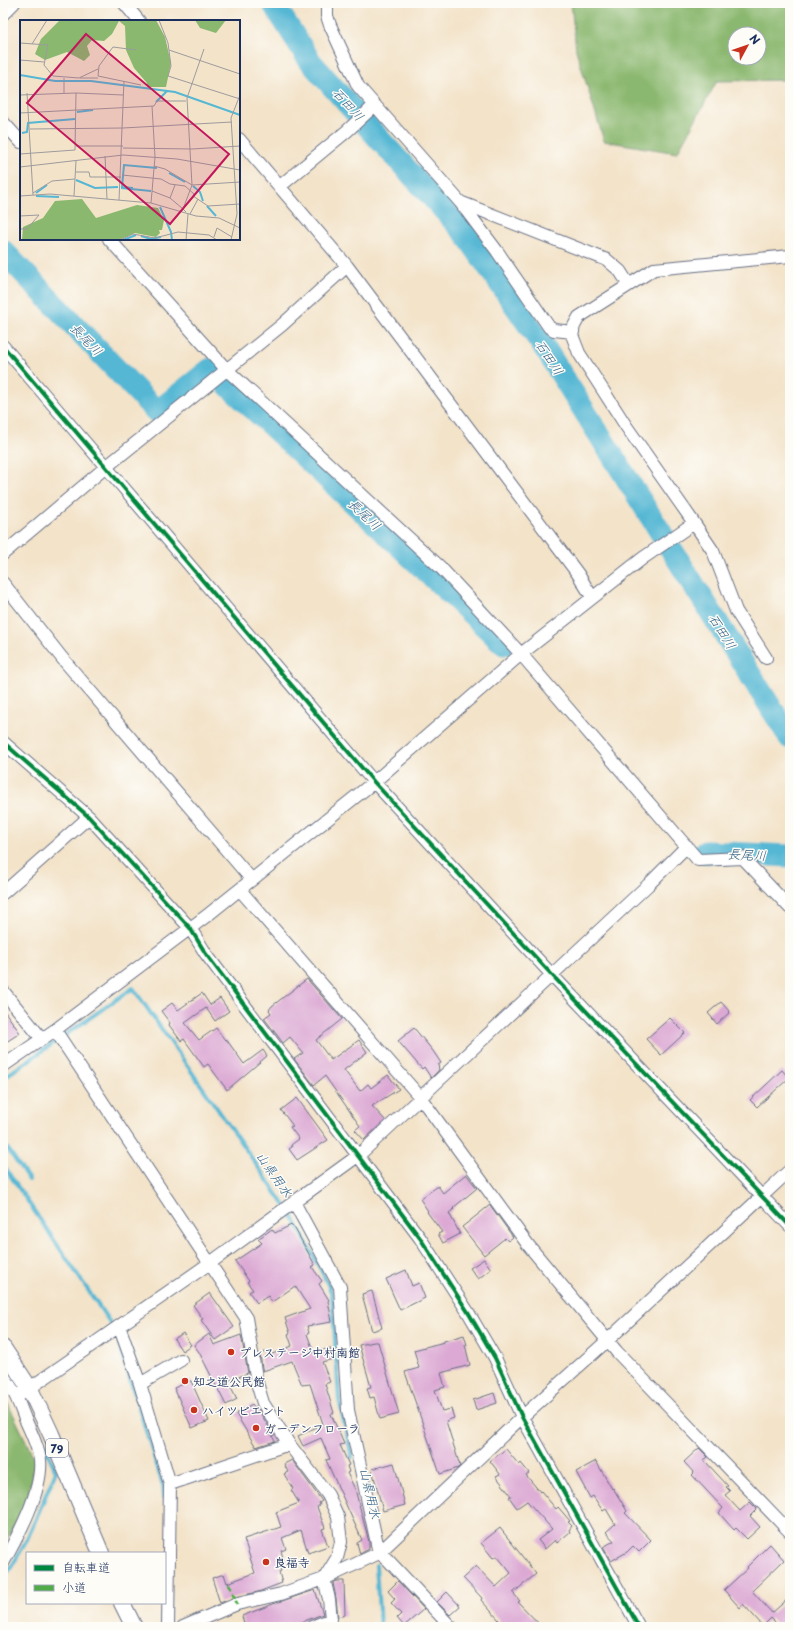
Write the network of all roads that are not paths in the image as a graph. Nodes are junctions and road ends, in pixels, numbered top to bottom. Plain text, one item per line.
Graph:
1 (14, 3) edge
2 (124, 3) edge
3 (327, 3) edge
4 (3, 14) edge
5 (138, 20) edge
6 (375, 105) junction
7 (3, 122) edge
8 (240, 140) edge
9 (20, 141) edge
10 (279, 186) junction
11 (460, 202) junction
12 (109, 240) edge
13 (790, 256) edge
14 (347, 266) junction
15 (629, 285) junction
16 (573, 332) junction
17 (3, 346) edge
18 (226, 369) junction
19 (106, 467) junction
20 (694, 523) junction
21 (3, 554) edge
22 (3, 582) edge
23 (592, 597) junction
24 (521, 654) junction
25 (766, 658) dead end
26 (3, 742) edge
27 (374, 782) junction
28 (89, 817) junction
29 (686, 846) junction
30 (252, 880) junction
31 (240, 890) junction
32 (3, 893) edge
33 (790, 908) edge
34 (190, 928) junction
35 (552, 974) junction
36 (3, 991) edge
37 (55, 1030) junction
38 (42, 1039) junction
39 (3, 1066) edge
40 (420, 1097) junction
41 (359, 1155) junction
42 (790, 1170) edge
43 (762, 1197) junction
44 (289, 1206) junction
45 (790, 1226) edge
46 (210, 1263) junction
47 (119, 1326) junction
48 (608, 1340) junction
49 (3, 1348) edge
50 (181, 1360) dead end
51 (3, 1376) edge
52 (140, 1384) junction
53 (30, 1389) junction
54 (17, 1397) junction
55 (522, 1417) junction
56 (289, 1444) junction
57 (170, 1484) junction
58 (790, 1532) edge
59 (101, 1552) edge
60 (379, 1553) junction
61 (3, 1562) edge
62 (324, 1579) junction
63 (122, 1604) edge
64 (134, 1627) edge
65 (168, 1627) edge
66 (183, 1627) edge
67 (312, 1627) edge
68 (451, 1627) edge
69 (638, 1627) edge

1 - 4 street
2 - 5 street
3 - 6 street
6 - 10 street
6 - 11 street
7 - 9 street
8 - 10 street
10 - 14 street
11 - 15 street
11 - 16 street
12 - 18 street
13 - 15 street
14 - 18 street
14 - 23 street
15 - 16 street
16 - 20 street
17 - 19 street
18 - 19 street
18 - 24 street
19 - 21 street
19 - 27 street
20 - 23 street
20 - 25 street
22 - 30 street
23 - 24 street
24 - 27 street
24 - 29 street
26 - 28 street
27 - 30 street
27 - 35 street
28 - 32 street
28 - 34 street
29 - 33 street
29 - 35 street
30 - 31 street
31 - 34 street
31 - 40 street
34 - 37 street
34 - 41 street
35 - 40 street
35 - 43 street
36 - 38 street
37 - 38 street
37 - 46 street
38 - 39 street
40 - 41 street
40 - 48 street
41 - 44 street
41 - 55 street
42 - 43 street
43 - 45 street
43 - 48 street
44 - 46 street
44 - 60 street
46 - 47 street
46 - 56 street
47 - 52 street
47 - 53 street
48 - 55 street
48 - 58 street
49 - 53 main road, 79
50 - 52 street
51 - 54 street
52 - 57 street
53 - 54 street
53 - 59 main road, 79
54 - 61 street
55 - 60 street
55 - 69 street
56 - 57 street
56 - 62 street
57 - 65 street
60 - 62 street
60 - 68 street
62 - 66 street
62 - 67 street
63 - 64 main road

